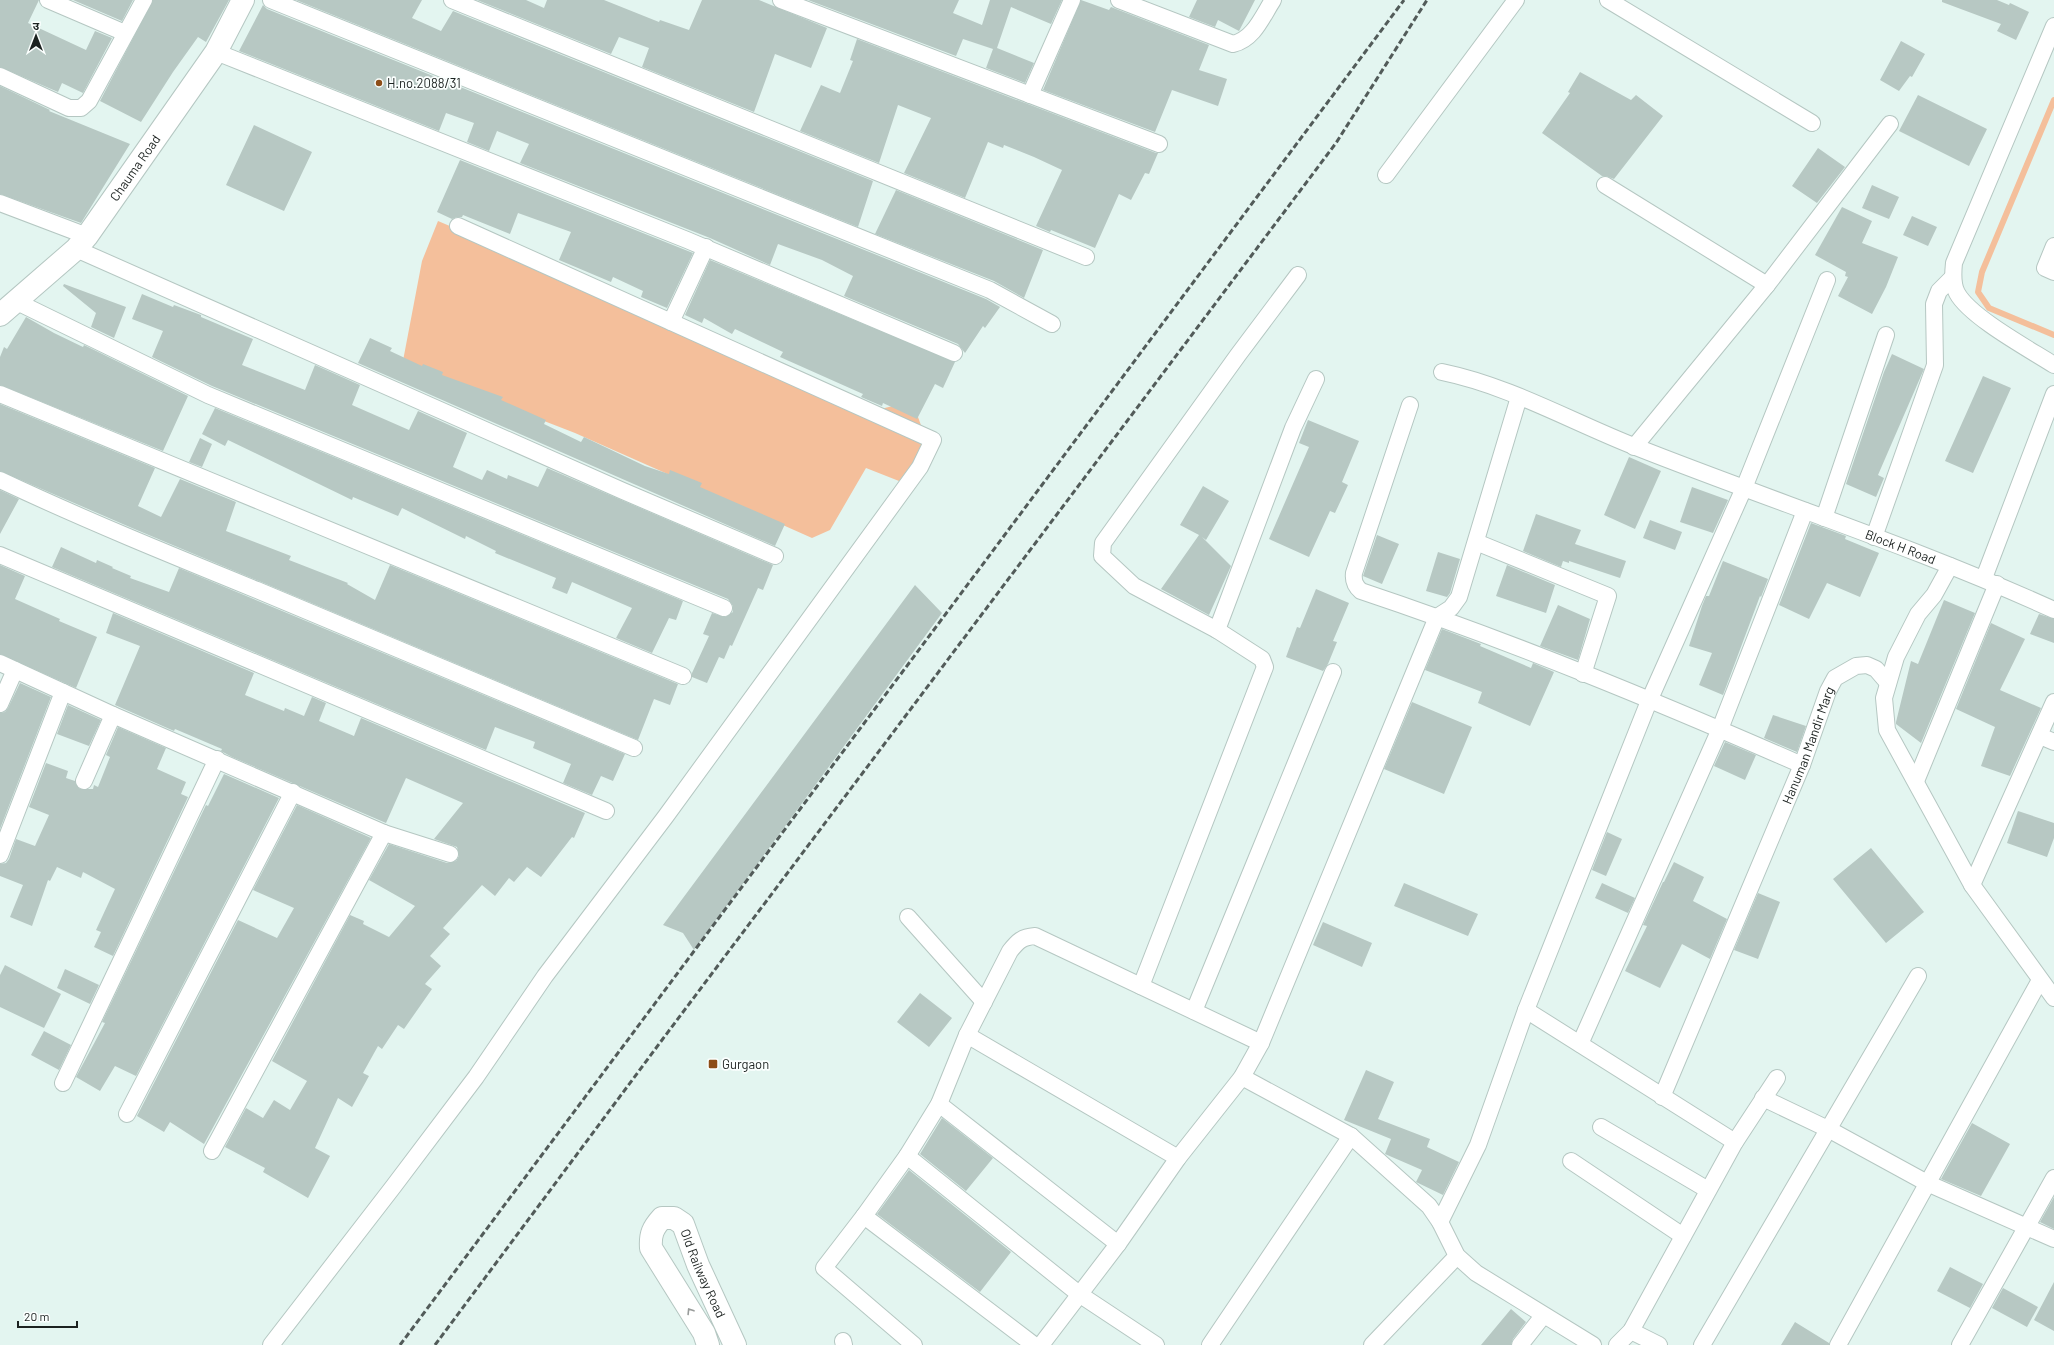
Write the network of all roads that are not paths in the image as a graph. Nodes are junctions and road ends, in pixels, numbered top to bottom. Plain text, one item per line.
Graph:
1 (48, 0) edge
2 (144, 0) edge
3 (244, 0) edge
4 (271, 0) edge
5 (452, 0) edge
6 (781, 0) edge
7 (1072, 0) edge
8 (1119, 0) edge
9 (1273, 0) edge
10 (1516, 0) edge
11 (1608, 0) edge
12 (2054, 26) edge
13 (125, 33) junction
14 (216, 52) junction
15 (0, 76) edge
16 (1030, 95) junction
17 (1812, 124) dead end
18 (1890, 124) dead end
19 (1159, 144) dead end
20 (1386, 175) dead end
21 (1605, 184) dead end
22 (0, 203) edge
23 (458, 226) dead end
24 (81, 243) junction
25 (2054, 246) edge
26 (706, 248) junction
27 (1086, 257) dead end
28 (2054, 272) edge
29 (1298, 275) dead end
30 (1952, 278) junction
31 (1827, 280) dead end
32 (1767, 285) junction
33 (4, 311) edge
34 (671, 322) junction
35 (1052, 324) dead end
36 (1886, 335) dead end
37 (954, 353) dead end
38 (2054, 365) edge
39 (1442, 372) dead end
40 (1316, 379) dead end
41 (0, 394) edge
42 (2054, 394) edge
43 (1519, 397) junction
44 (1410, 405) dead end
45 (1634, 447) junction
46 (0, 480) edge
47 (1744, 488) junction
48 (1805, 511) junction
49 (1824, 518) junction
50 (1874, 537) junction
51 (1476, 542) junction
52 (0, 555) edge
53 (775, 556) dead end
54 (1950, 566) junction
55 (1990, 581) junction
56 (724, 608) dead end
57 (2054, 610) edge
58 (1437, 617) junction
59 (1217, 630) junction
60 (0, 663) edge
61 (15, 670) junction
62 (1333, 672) dead end
63 (1583, 674) junction
64 (684, 676) dead end
65 (1888, 683) junction
66 (62, 692) junction
67 (1649, 701) junction
68 (2054, 702) edge
69 (0, 704) edge
70 (113, 715) junction
71 (1720, 729) junction
72 (2047, 739) edge
73 (634, 748) dead end
74 (217, 759) junction
75 (1802, 765) junction
76 (84, 781) dead end
77 (1916, 781) junction
78 (293, 792) junction
79 (606, 811) dead end
80 (384, 832) junction
81 (450, 854) dead end
82 (0, 855) edge
83 (1972, 885) junction
84 (908, 917) dead end
85 (1918, 976) dead end
86 (1141, 986) junction
87 (2049, 988) edge
88 (984, 1002) junction
89 (1526, 1010) junction
90 (1194, 1011) junction
91 (967, 1036) junction
92 (1261, 1043) junction
93 (1580, 1044) junction
94 (1242, 1077) junction
95 (1777, 1078) dead end
96 (63, 1083) dead end
97 (1662, 1097) junction
98 (1763, 1098) junction
99 (939, 1104) junction
100 (127, 1114) dead end
101 (1601, 1127) dead end
102 (1830, 1130) junction
103 (1351, 1136) junction
104 (1735, 1142) junction
105 (212, 1151) dead end
106 (907, 1156) junction
107 (1178, 1158) junction
108 (1571, 1161) dead end
109 (2054, 1178) edge
110 (1927, 1183) junction
111 (1708, 1190) junction
112 (864, 1216) junction
113 (1440, 1222) junction
114 (2026, 1228) junction
115 (1683, 1236) junction
116 (2054, 1239) edge
117 (1118, 1244) junction
118 (1457, 1256) junction
119 (1079, 1294) junction
120 (1543, 1316) junction
121 (1631, 1331) junction
122 (271, 1345) edge
123 (708, 1345) edge
124 (735, 1345) edge
125 (914, 1345) edge
126 (1034, 1345) edge
127 (1041, 1345) edge
128 (1156, 1345) edge
129 (1210, 1345) edge
130 (1372, 1345) edge
131 (1520, 1345) edge
132 (1593, 1345) edge
133 (1617, 1345) edge
134 (1658, 1345) edge
135 (1702, 1345) edge
136 (1838, 1345) edge
137 (1960, 1345) edge

1 - 13 street
2 - 13 street
3 - 14 street, Chauma Road
4 - 35 street
5 - 27 street
6 - 16 street
7 - 16 street
8 - 9 street
10 - 20 street
11 - 17 street
12 - 30 street
13 - 15 street
14 - 24 street, Chauma Road
14 - 26 street
16 - 19 street
18 - 32 street
21 - 32 street
22 - 24 street
23 - 34 street
24 - 33 street, Chauma Road
24 - 53 street
25 - 28 street
26 - 34 street
26 - 37 street
29 - 59 street
30 - 38 street
30 - 50 street
31 - 47 street
32 - 45 street
33 - 56 street
34 - 122 street
36 - 49 street
39 - 43 street, Block H Road
40 - 59 street
41 - 64 street
42 - 55 street
43 - 45 street, Block H Road
43 - 51 street
44 - 58 street
45 - 47 street, Block H Road
46 - 73 street
47 - 48 street, Block H Road
47 - 67 street
48 - 49 street, Block H Road
48 - 71 street
49 - 50 street, Block H Road
50 - 54 street, Block H Road
51 - 58 street
51 - 63 street
52 - 79 street
54 - 55 street, Block H Road
54 - 65 street
55 - 57 street, Block H Road
55 - 77 street
58 - 63 street
58 - 92 street
59 - 86 street
60 - 61 street
61 - 66 street
61 - 69 street
62 - 90 street
63 - 67 street
65 - 75 street, Hanuman Mandir Marg
65 - 77 street
66 - 70 street
66 - 82 street
67 - 71 street
67 - 89 street
68 - 72 street
70 - 74 street
70 - 76 street
71 - 75 street
71 - 93 street
72 - 83 street
74 - 78 street
74 - 96 street
75 - 97 street, Hanuman Mandir Marg
77 - 83 street
78 - 80 street
78 - 100 street
80 - 81 street
80 - 105 street
83 - 87 street
84 - 88 street
85 - 102 street
86 - 88 street
86 - 90 street
87 - 110 street
88 - 91 street
89 - 93 street
89 - 113 street
90 - 92 street
91 - 99 street
91 - 107 street
92 - 94 street
93 - 97 street
94 - 103 street
94 - 107 street
95 - 98 street
97 - 104 street
98 - 102 street
98 - 104 street
99 - 106 street
99 - 117 street
101 - 111 street
102 - 110 street
102 - 135 street
103 - 113 street
103 - 129 street
104 - 111 street
106 - 112 street
106 - 119 street
107 - 117 street
108 - 115 street
109 - 114 street
110 - 114 street
110 - 136 street
111 - 115 street
112 - 125 street
112 - 126 street
113 - 118 street
114 - 116 street
114 - 137 street
115 - 121 street
117 - 119 street
118 - 120 street
118 - 130 street
119 - 127 street
119 - 128 street
120 - 131 street
120 - 132 street
121 - 133 street
121 - 134 street
123 -> 124 street, Old Railway Road

